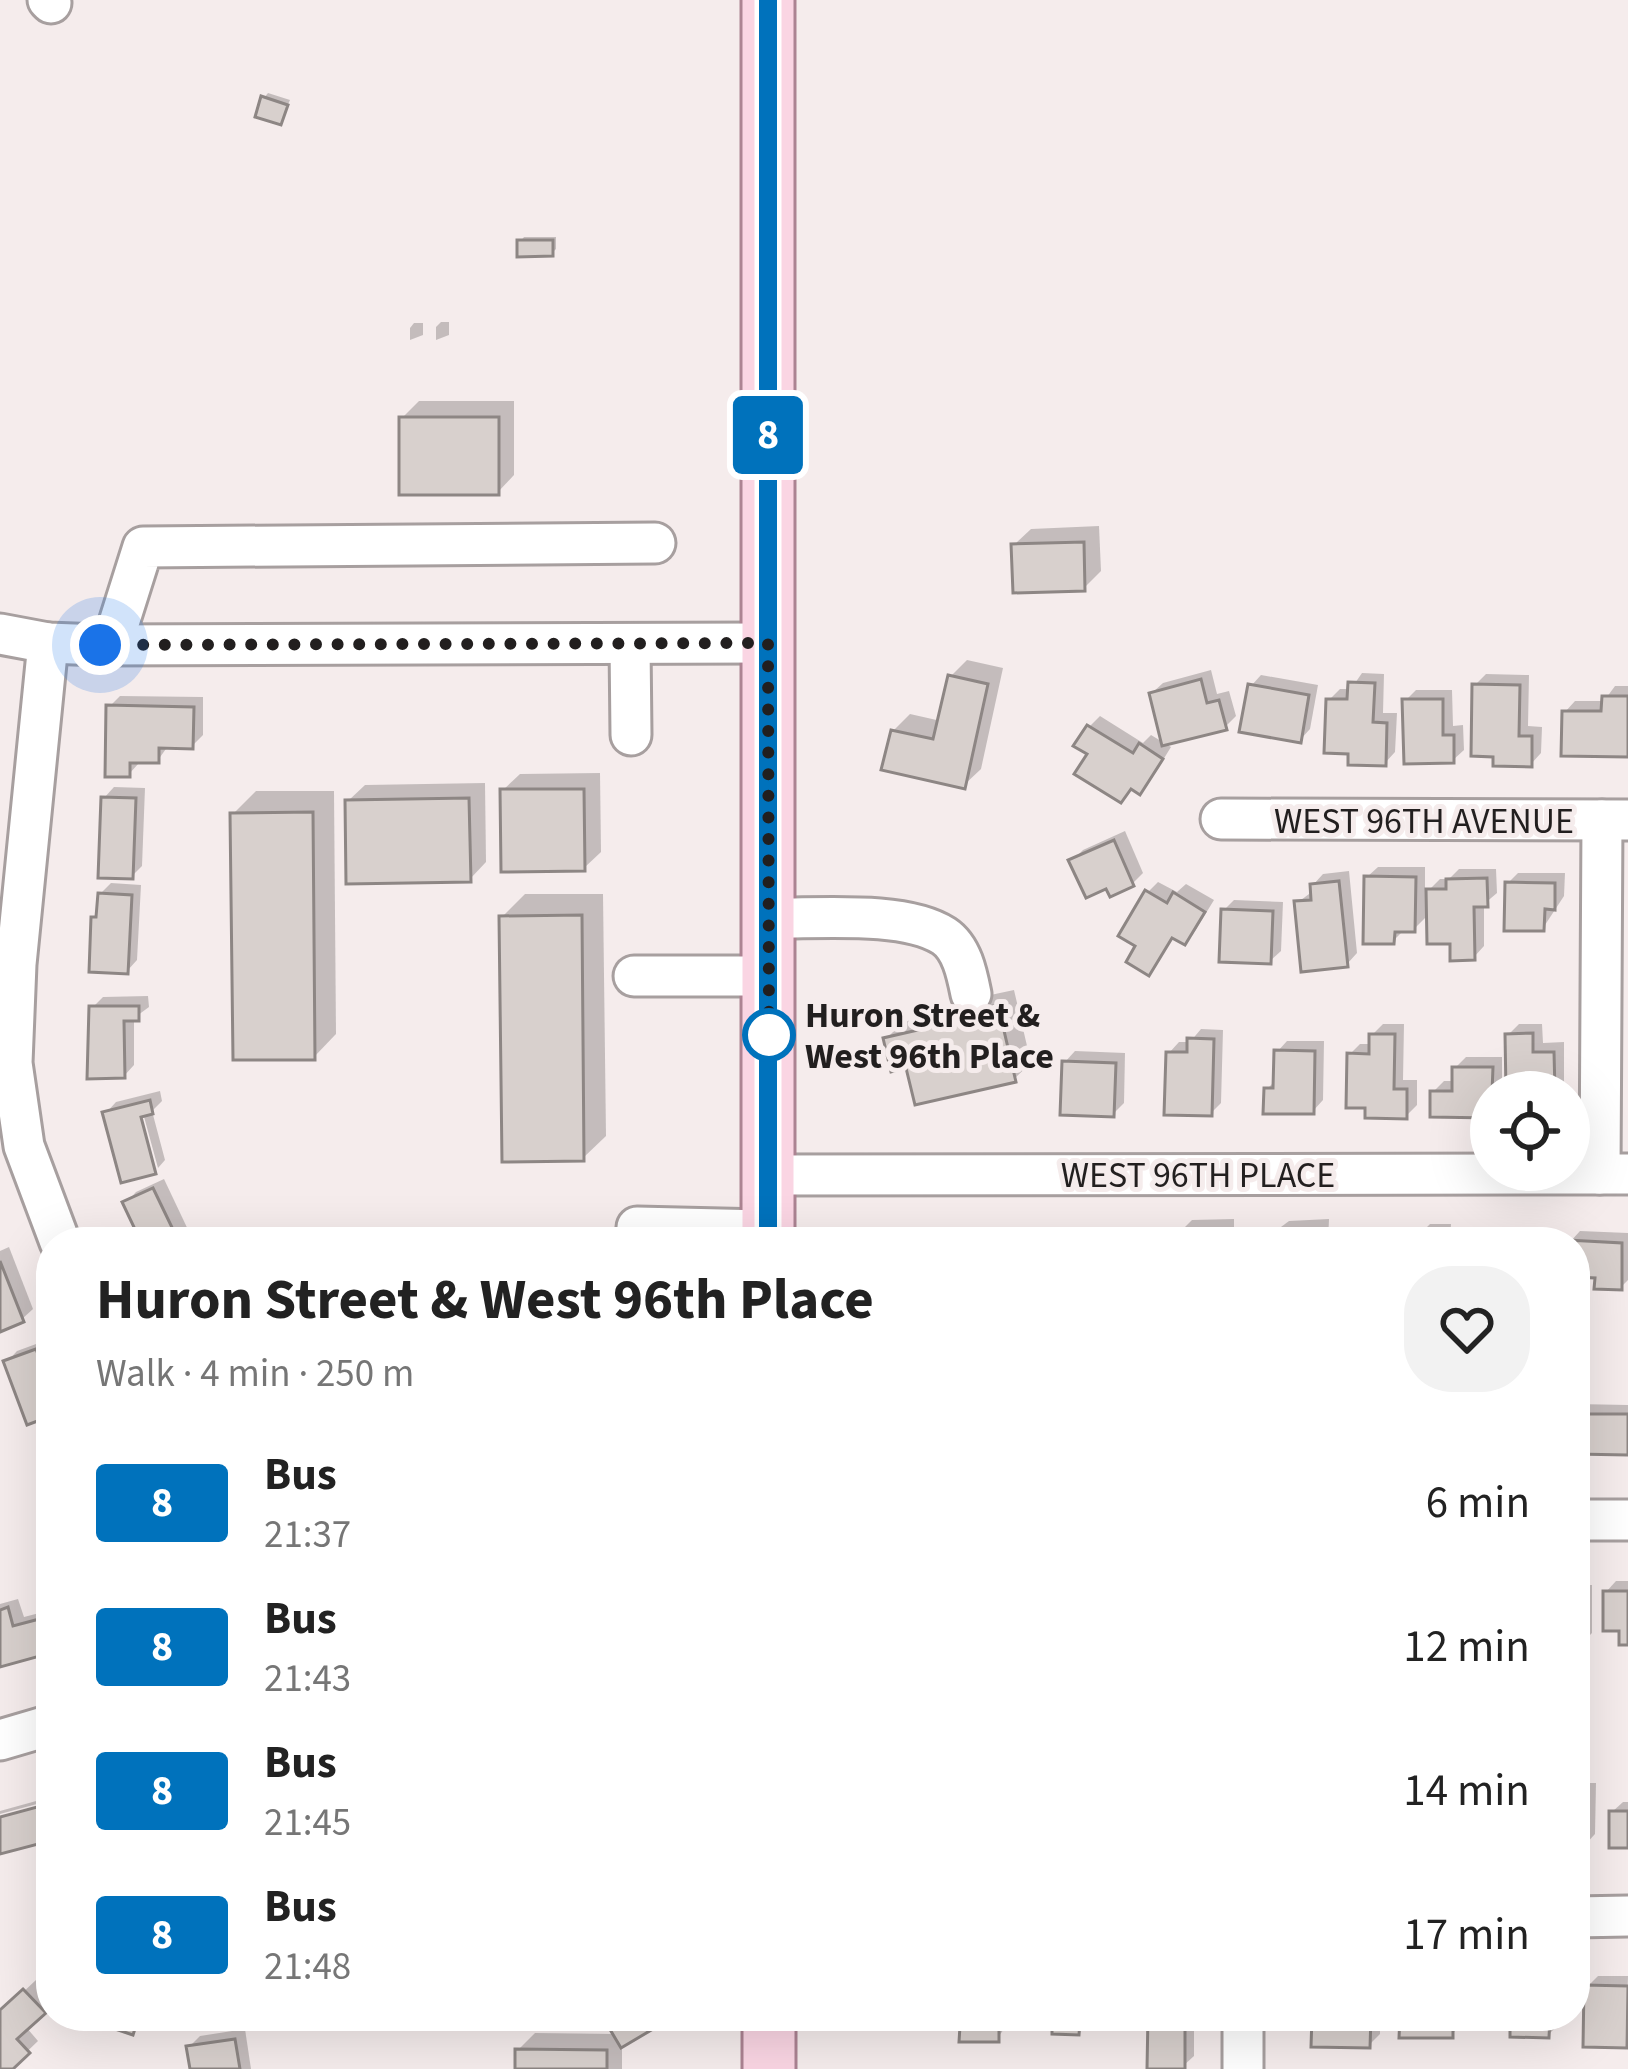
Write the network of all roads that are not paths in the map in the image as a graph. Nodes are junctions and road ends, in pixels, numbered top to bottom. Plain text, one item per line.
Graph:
1 (768, 0) edge
2 (655, 543) dead end
3 (0, 634) edge
4 (48, 643) junction
5 (768, 643) junction
6 (630, 644) junction
7 (112, 645) junction
8 (632, 735) dead end
9 (1221, 819) dead end
10 (1615, 820) edge
11 (768, 918) junction
12 (634, 976) dead end
13 (769, 976) junction
14 (971, 994) dead end
15 (1614, 1174) edge
16 (769, 1175) junction
17 (54, 1227) edge
18 (768, 1227) edge
19 (1590, 1520) edge
20 (1628, 1520) edge
21 (36, 1729) edge
22 (0, 1740) edge
23 (1628, 1916) edge
24 (1590, 1917) edge
25 (769, 2031) edge
26 (1243, 2031) edge
27 (769, 2069) edge
28 (1243, 2069) edge

1 - 5 main road
2 - 7 street
3 - 4 street
4 - 7 street
4 - 17 street
5 - 6 street
5 - 11 main road
6 - 7 street
6 - 8 street
9 - 10 street, WEST 96TH AVENUE
10 - 15 street
11 - 13 main road
11 - 14 street
12 - 13 street
13 - 16 main road
15 - 16 street, WEST 96TH PLACE
16 - 18 main road
19 - 20 street
21 - 22 street
23 - 24 street
25 - 27 main road
26 - 28 street

